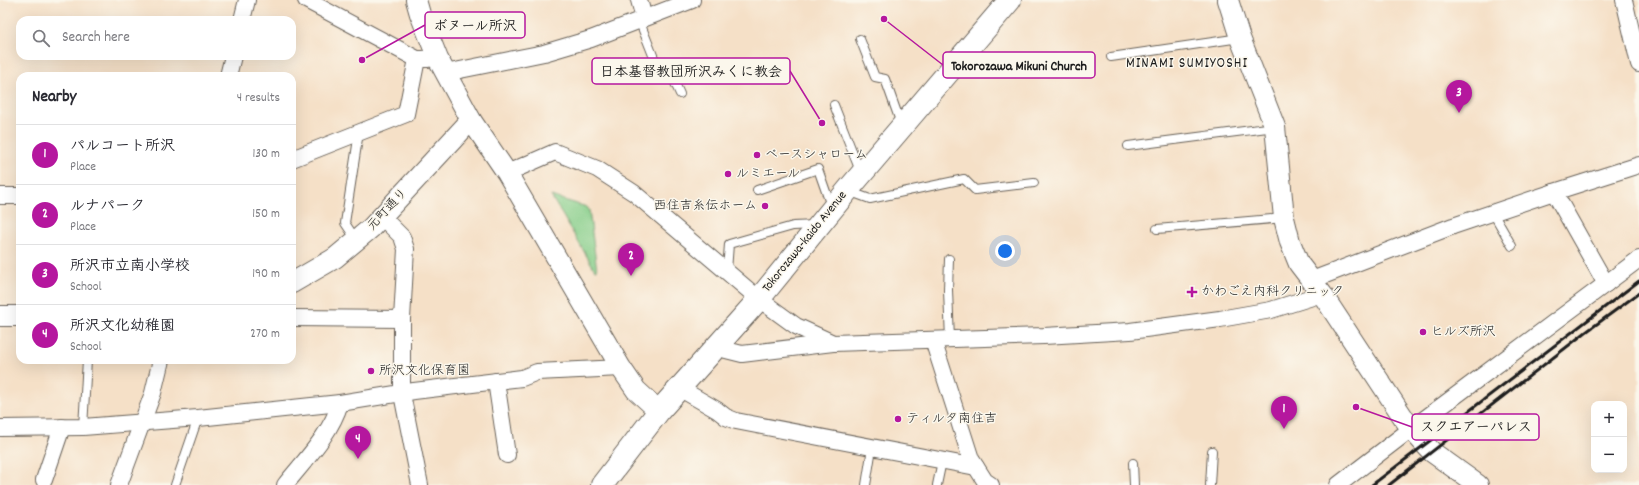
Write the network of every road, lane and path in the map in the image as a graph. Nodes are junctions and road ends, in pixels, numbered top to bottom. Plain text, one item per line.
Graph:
1 (247, 0) edge
2 (306, 0) edge
3 (416, 0) edge
4 (639, 0) edge
5 (1010, 0) edge
6 (1228, 0) edge
7 (1624, 0) edge
8 (687, 1) edge
9 (243, 16) edge
10 (641, 19) junction
11 (1634, 21) edge
12 (1240, 38) junction
13 (860, 39) dead end
14 (1110, 57) dead end
15 (417, 59) junction
16 (232, 60) edge
17 (1639, 64) edge
18 (442, 66) junction
19 (229, 72) edge
20 (680, 94) dead end
21 (834, 105) dead end
22 (470, 120) junction
23 (902, 126) junction
24 (1275, 127) junction
25 (359, 132) junction
26 (1128, 146) dead end
27 (296, 157) edge
28 (1639, 165) edge
29 (507, 173) junction
30 (862, 174) junction
31 (1034, 183) dead end
32 (757, 190) dead end
33 (847, 191) junction
34 (1554, 192) junction
35 (0, 196) edge
36 (16, 196) edge
37 (832, 209) junction
38 (1493, 213) junction
39 (382, 217) junction
40 (1284, 218) junction
41 (819, 226) junction
42 (1157, 229) dead end
43 (357, 241) junction
44 (1512, 246) dead end
45 (949, 259) dead end
46 (1639, 259) edge
47 (727, 272) junction
48 (296, 281) edge
49 (1606, 284) junction
50 (1317, 287) junction
51 (759, 299) junction
52 (0, 316) edge
53 (16, 316) edge
54 (296, 318) edge
55 (402, 319) junction
56 (933, 340) junction
57 (950, 340) junction
58 (833, 343) junction
59 (714, 347) junction
60 (86, 364) edge
61 (160, 364) edge
62 (621, 368) junction
63 (496, 381) junction
64 (679, 388) junction
65 (402, 394) junction
66 (340, 403) junction
67 (659, 411) junction
68 (198, 418) junction
69 (142, 424) junction
70 (62, 427) junction
71 (83, 427) junction
72 (0, 428) edge
73 (1411, 429) junction
74 (872, 448) junction
75 (1212, 451) dead end
76 (507, 455) dead end
77 (942, 461) junction
78 (1133, 463) dead end
79 (976, 467) junction
80 (44, 480) dead end
81 (1472, 483) edge
82 (119, 485) edge
83 (175, 485) edge
84 (285, 485) edge
85 (420, 485) edge
86 (602, 485) edge
87 (866, 485) edge
88 (937, 485) edge
89 (992, 485) edge
90 (1134, 485) edge
91 (1210, 485) edge
92 (1338, 485) edge

1 - 9 street
2 - 15 street
3 - 18 street
4 - 10 street
5 - 23 main road, Tokorozawa-kaido Avenue
6 - 12 street
7 - 11 street
8 - 10 street
10 - 18 street
10 - 20 lane
11 - 17 street
12 - 14 lane
12 - 24 street
13 - 23 lane
15 - 18 street
15 - 25 street
16 - 19 street
18 - 22 street
21 - 30 lane
22 - 29 street
22 - 39 street, 元町通り
23 - 30 main road, Tokorozawa-kaido Avenue
24 - 26 lane
24 - 40 street
25 - 27 street
25 - 43 lane
28 - 34 street
29 - 47 street
29 - 62 street
30 - 33 main road, Tokorozawa-kaido Avenue
31 - 33 lane
32 - 37 lane
33 - 37 main road, Tokorozawa-kaido Avenue
34 - 38 street
34 - 49 street
35 - 36 street
37 - 41 main road, Tokorozawa-kaido Avenue
38 - 44 lane
38 - 50 street
39 - 43 street, 元町通り
39 - 55 street
40 - 42 lane
40 - 50 street
41 - 47 lane
41 - 51 main road, Tokorozawa-kaido Avenue
43 - 48 street, 元町通り
45 - 57 lane
46 - 49 street
47 - 51 street
49 - 73 street
50 - 57 street
50 - 73 street
51 - 58 street
51 - 59 main road, Tokorozawa-kaido Avenue
52 - 53 street
54 - 55 street
55 - 65 street
56 - 57 street
56 - 58 street
56 - 79 street
58 - 59 street
59 - 64 main road, Tokorozawa-kaido Avenue
60 - 71 lane
61 - 69 street
62 - 63 street
62 - 67 street
63 - 65 street
63 - 76 street
64 - 67 main road, Tokorozawa-kaido Avenue
64 - 74 street
65 - 66 street
65 - 85 street
66 - 68 street
66 - 84 street
67 - 86 main road, Tokorozawa-kaido Avenue
68 - 69 street
68 - 83 lane
69 - 71 street
69 - 82 street
70 - 71 street
70 - 72 street
70 - 80 street
73 - 81 street
73 - 92 street
74 - 77 street
74 - 87 lane
75 - 91 lane
77 - 79 street
77 - 88 lane
78 - 90 lane
79 - 89 street

